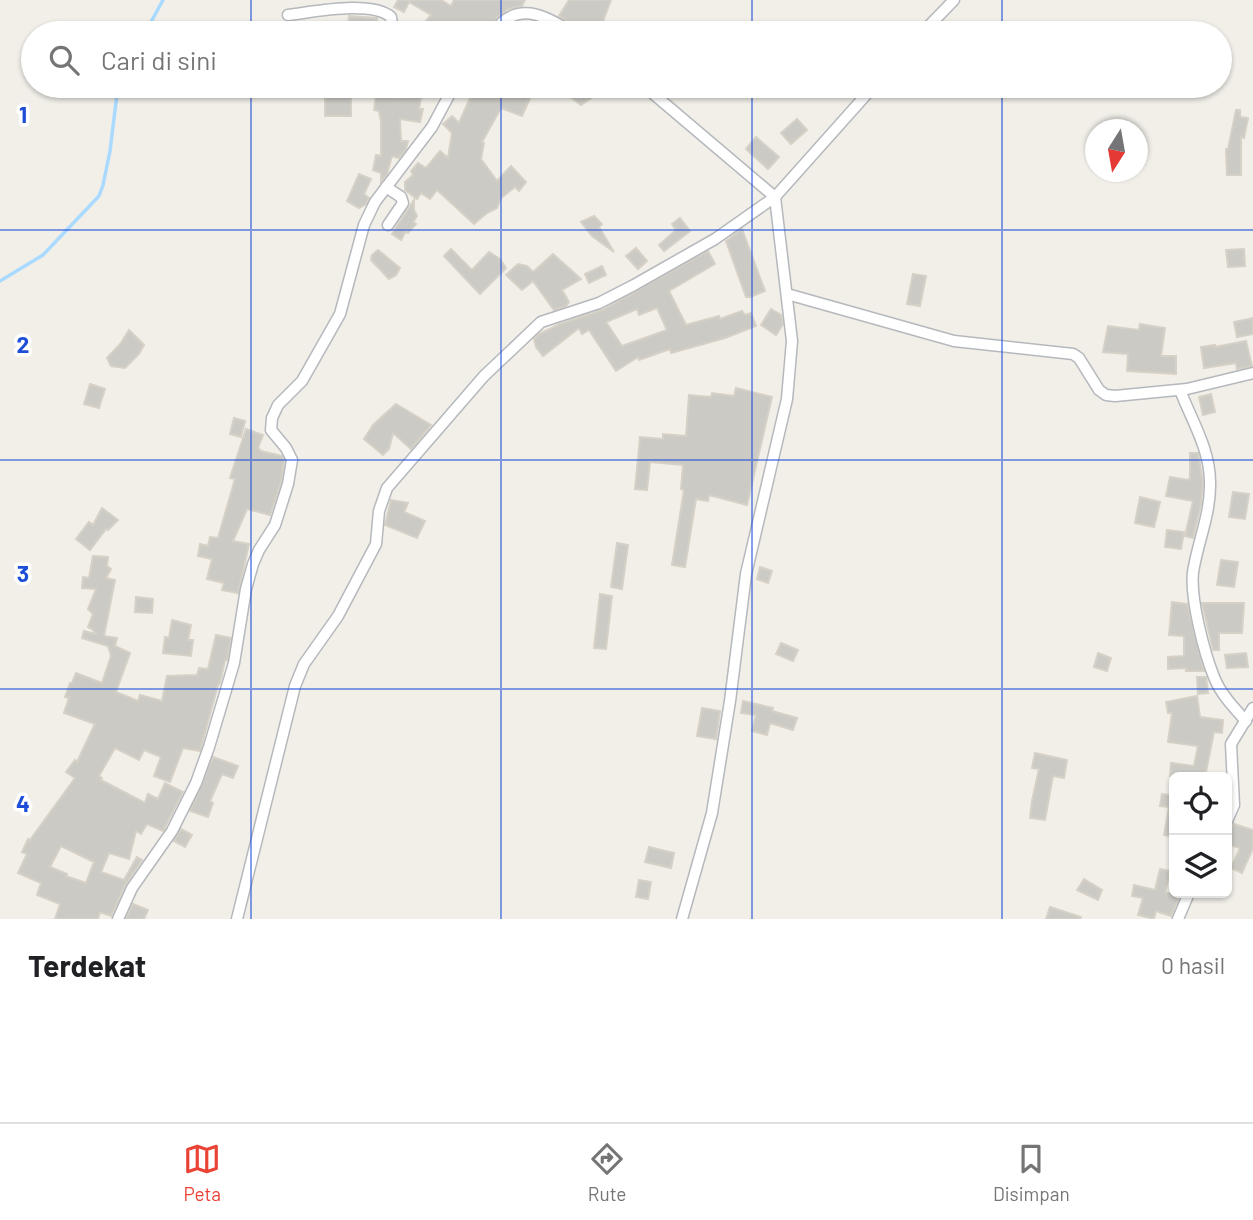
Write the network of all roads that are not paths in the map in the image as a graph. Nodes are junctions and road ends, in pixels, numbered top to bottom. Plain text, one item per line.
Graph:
1 (954, 0) edge
2 (288, 15) dead end
3 (391, 21) edge
4 (500, 21) edge
5 (554, 21) edge
6 (934, 21) edge
7 (448, 98) edge
8 (658, 98) edge
9 (863, 98) edge
10 (386, 187) junction
11 (775, 197) junction
12 (388, 225) dead end
13 (787, 294) junction
14 (1253, 373) edge
15 (1180, 390) junction
16 (1253, 708) edge
17 (1246, 721) junction
18 (1232, 809) edge
19 (1187, 898) edge
20 (118, 919) edge
21 (237, 919) edge
22 (682, 919) edge
23 (1178, 919) edge

1 - 6 street
2 - 3 street
4 - 5 street
7 - 10 street
8 - 11 street
9 - 11 street
10 - 12 street
10 - 20 street
11 - 13 street
11 - 21 street
13 - 15 street
13 - 22 street
14 - 15 street
15 - 17 street
16 - 17 street
17 - 18 street
19 - 23 street

